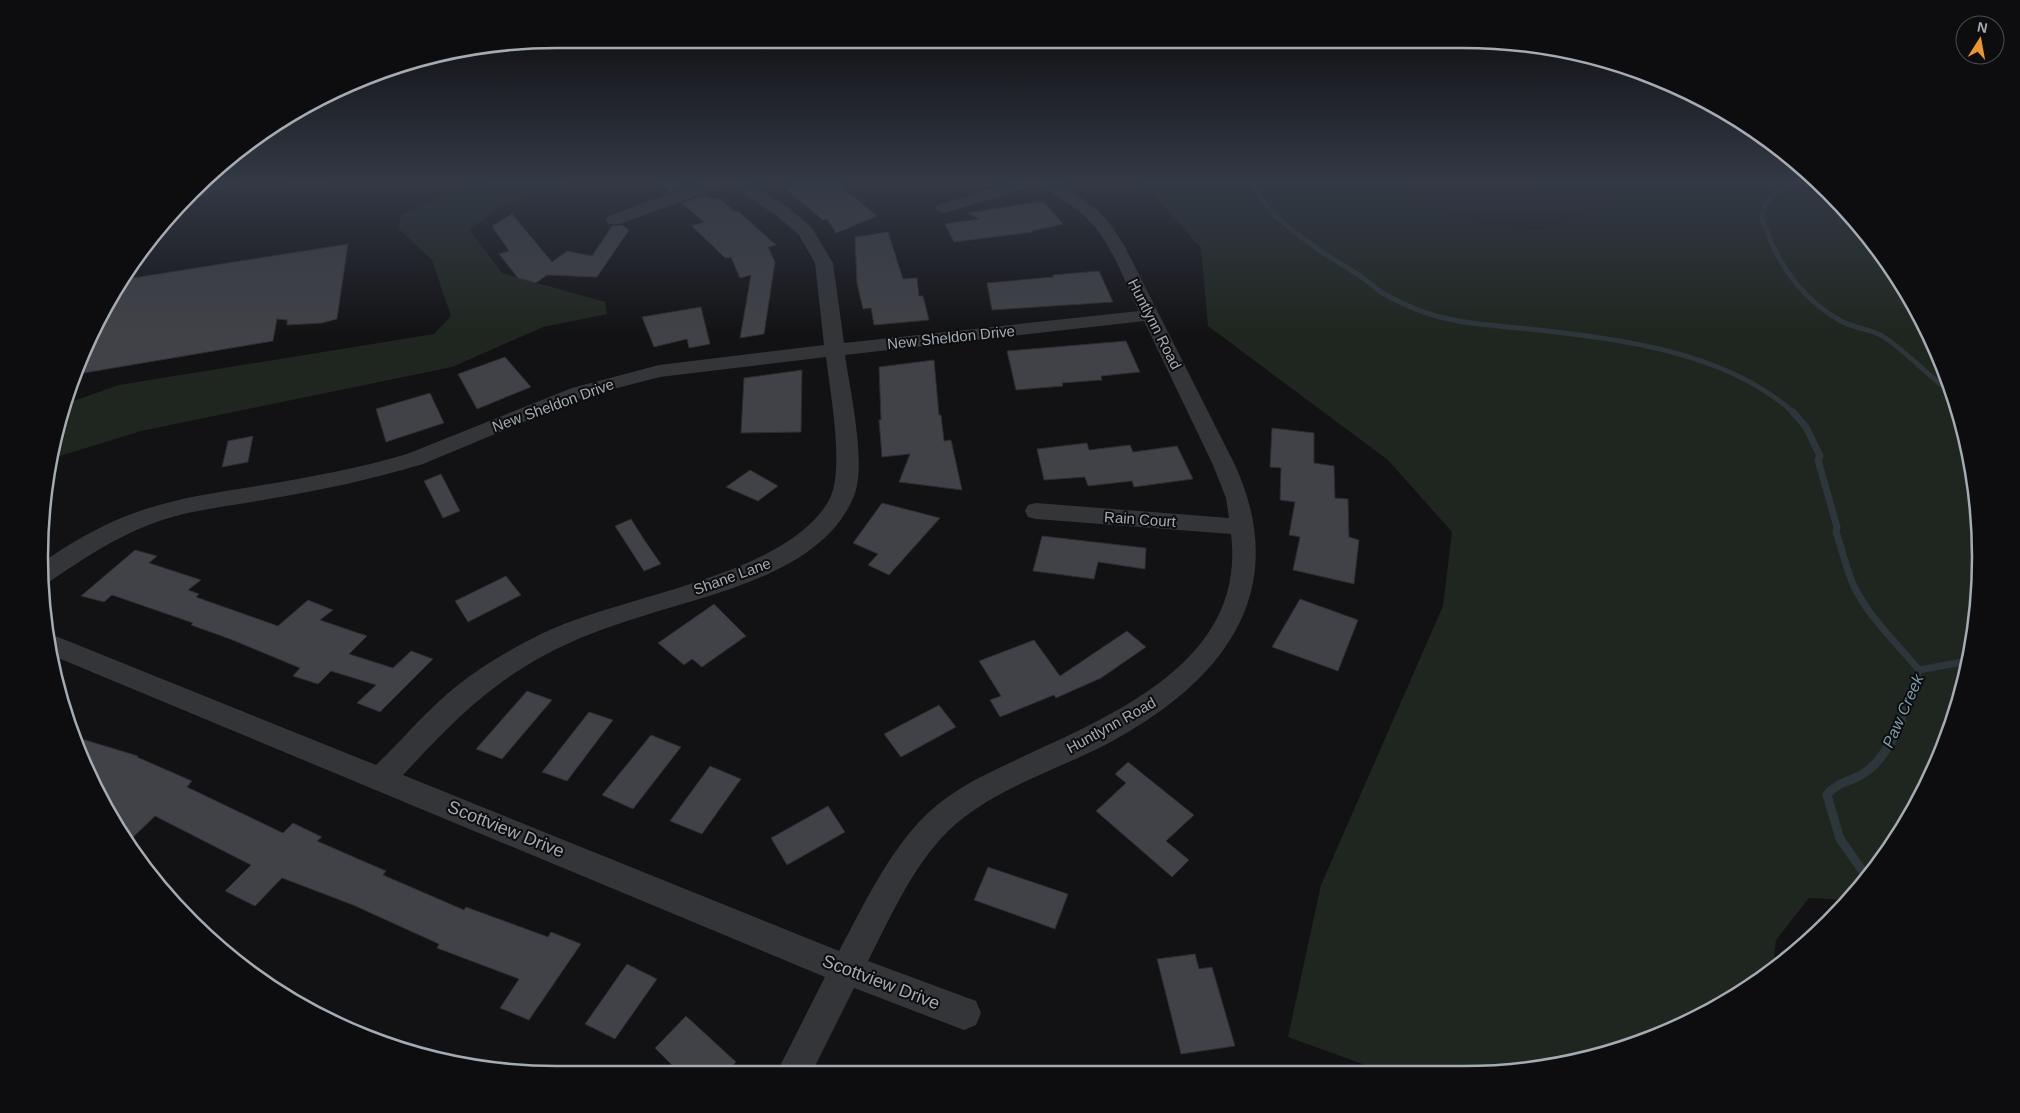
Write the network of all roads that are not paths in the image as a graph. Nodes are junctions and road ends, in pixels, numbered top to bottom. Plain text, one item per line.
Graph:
1 (806, 232) edge
2 (1107, 232) edge
3 (1150, 315) junction
4 (835, 350) junction
5 (1036, 511) dead end
6 (1243, 527) junction
7 (48, 570) edge
8 (56, 647) edge
9 (382, 778) junction
10 (845, 969) junction
11 (964, 1013) dead end
12 (797, 1066) edge

1 - 4 street, Shane Lane
2 - 3 street, Huntlynn Road
3 - 4 street, New Sheldon Drive
3 - 6 street, Huntlynn Road
4 - 7 street, New Sheldon Drive
4 - 9 street, Shane Lane
5 - 6 street, Rain Court
6 - 10 street, Huntlynn Road
8 - 9 street, Scottview Drive
9 - 10 street, Scottview Drive
10 - 11 street, Scottview Drive
10 - 12 street, Huntlynn Road

